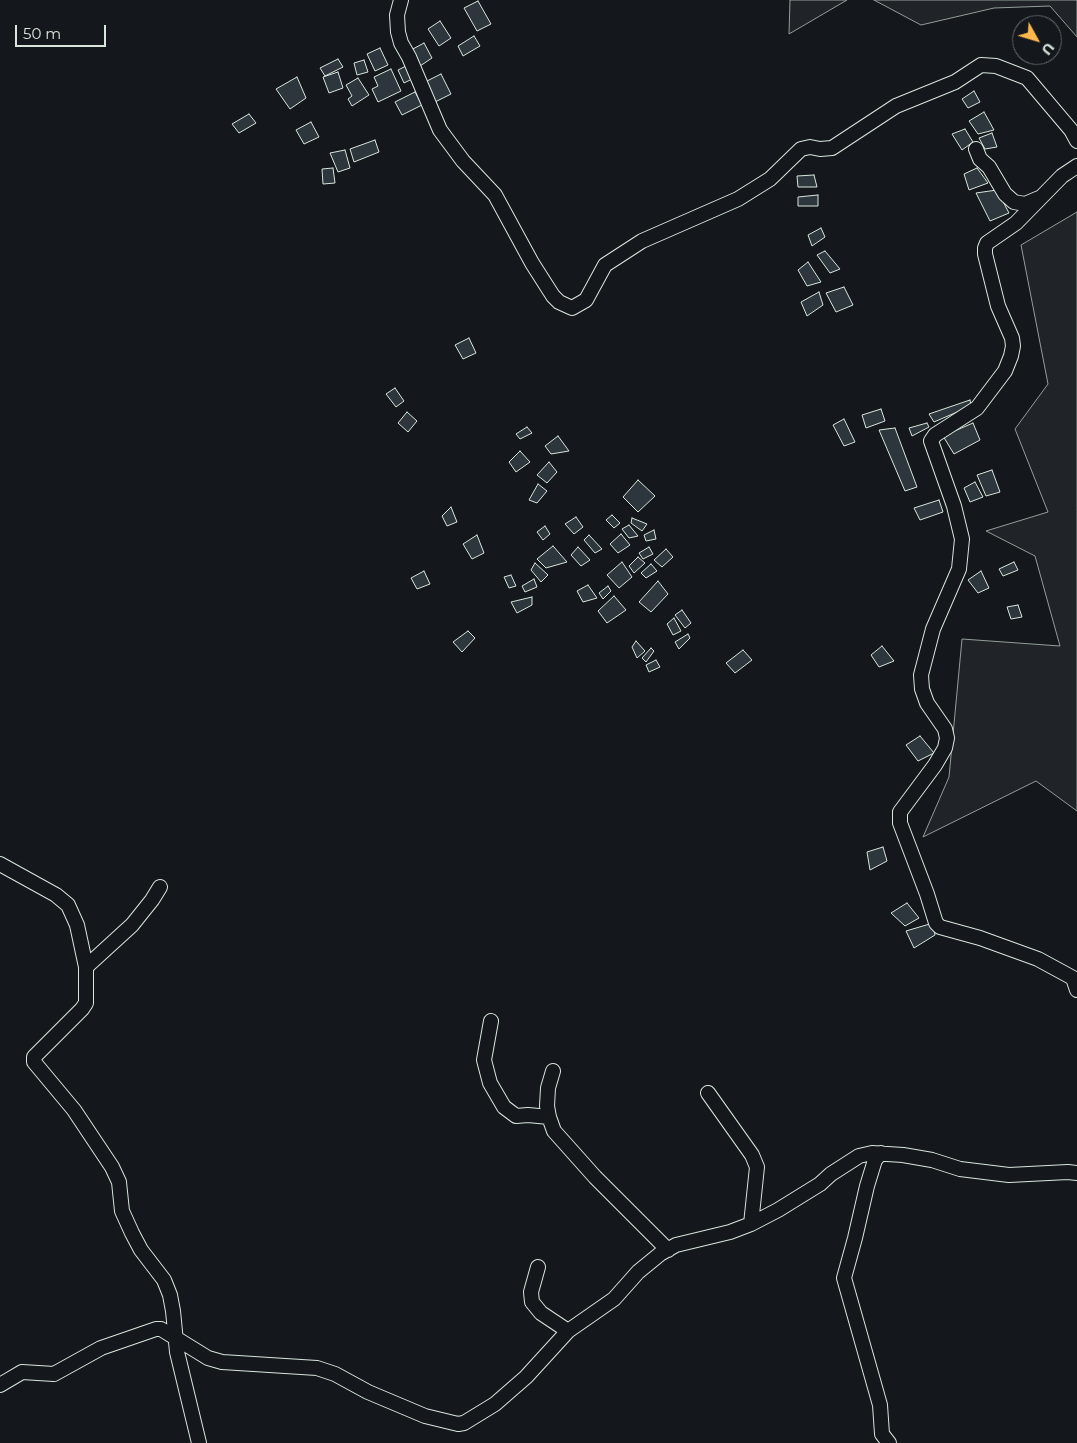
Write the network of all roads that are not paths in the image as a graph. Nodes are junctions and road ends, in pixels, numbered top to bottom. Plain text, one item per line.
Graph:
1 (401, 0) edge
2 (1077, 141) edge
3 (976, 149) dead end
4 (1077, 166) edge
5 (1044, 196) junction
6 (0, 864) edge
7 (160, 887) dead end
8 (86, 967) junction
9 (1077, 990) edge
10 (491, 1021) dead end
11 (552, 1071) dead end
12 (708, 1093) dead end
13 (549, 1117) junction
14 (882, 1153) junction
15 (1077, 1173) edge
16 (751, 1224) junction
17 (668, 1250) junction
18 (538, 1267) dead end
19 (568, 1330) junction
20 (174, 1337) junction
21 (0, 1384) edge
22 (199, 1443) edge
23 (889, 1443) edge

1 - 2 street
3 - 5 street
4 - 5 street
5 - 9 street
6 - 8 street
7 - 8 street
8 - 20 street
10 - 13 street
11 - 13 street
12 - 16 street
13 - 17 street
14 - 15 street
14 - 16 street
14 - 23 street
16 - 17 street
17 - 19 street
18 - 19 street
19 - 20 street
20 - 21 street
20 - 22 street

